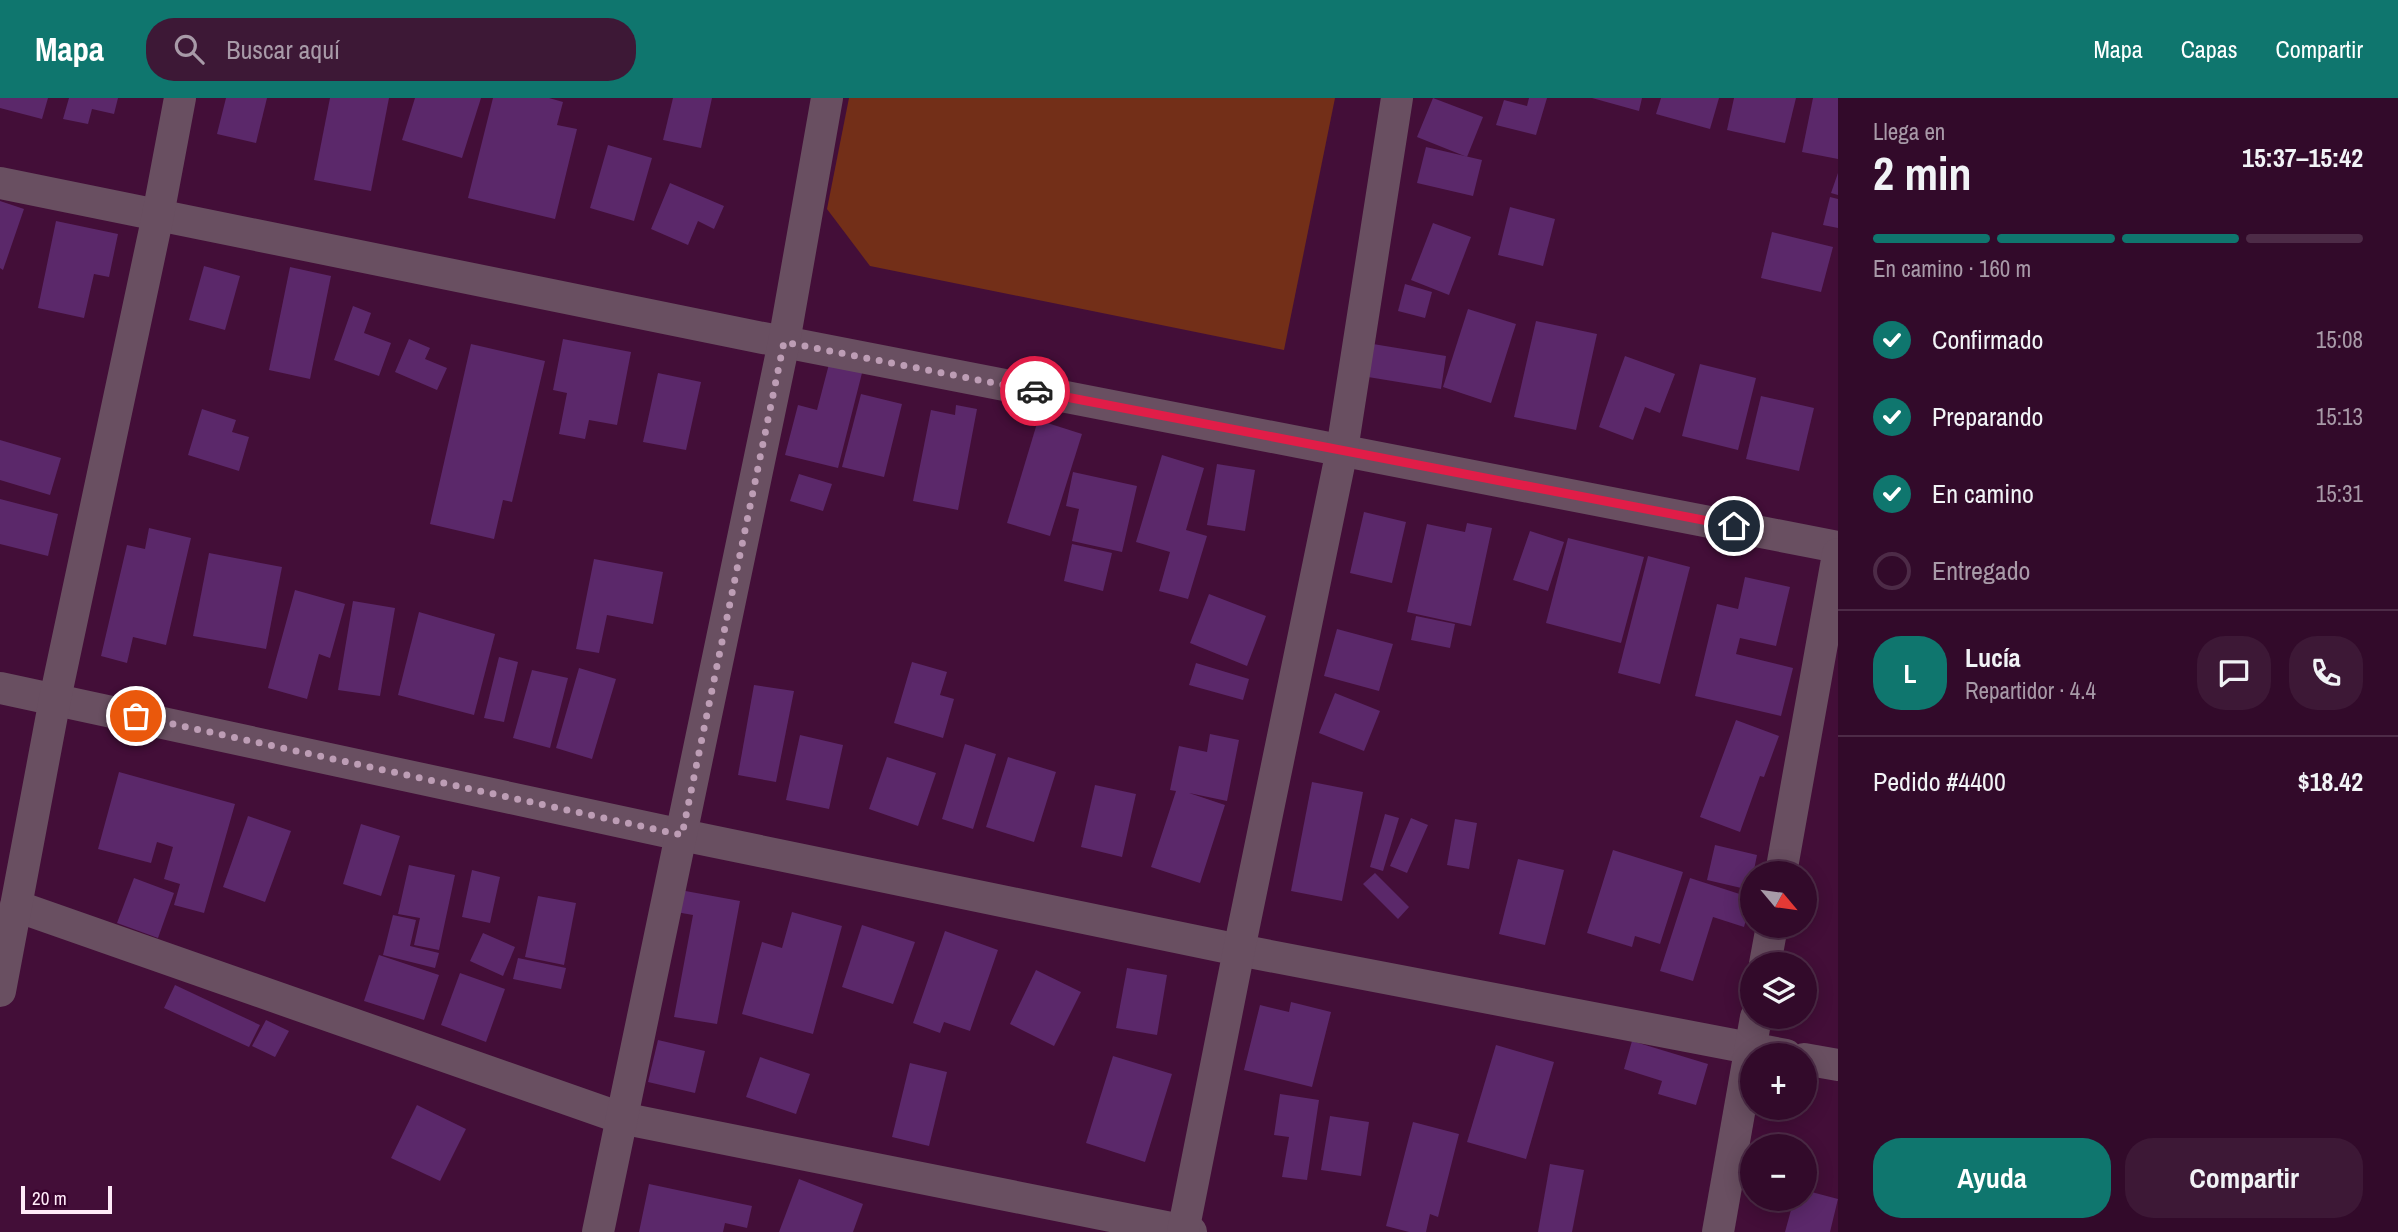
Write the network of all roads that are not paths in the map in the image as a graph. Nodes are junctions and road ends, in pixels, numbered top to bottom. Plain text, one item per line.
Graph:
1 (180, 98) edge
2 (827, 98) edge
3 (1397, 98) edge
4 (0, 183) edge
5 (158, 215) junction
6 (784, 342) junction
7 (1342, 450) junction
8 (1838, 547) edge
9 (1838, 554) edge
10 (0, 688) edge
11 (55, 699) junction
12 (682, 835) junction
13 (1783, 861) edge
14 (16, 906) junction
15 (1239, 950) junction
16 (0, 991) edge
17 (1740, 1046) edge
18 (1817, 1061) edge
19 (1838, 1065) edge
20 (1740, 1106) edge
21 (621, 1118) junction
22 (1186, 1231) edge
23 (598, 1232) edge
24 (1718, 1232) edge

1 - 5 street
2 - 6 street
3 - 7 street
4 - 5 street
5 - 6 street
5 - 11 street
6 - 7 street
6 - 12 street
7 - 8 street
7 - 15 street
9 - 13 street
10 - 11 street
11 - 12 street
11 - 14 street
12 - 15 street
12 - 21 street
14 - 16 street
14 - 21 street
15 - 17 street
15 - 22 street
18 - 19 street
20 - 24 street
21 - 22 street
21 - 23 street

